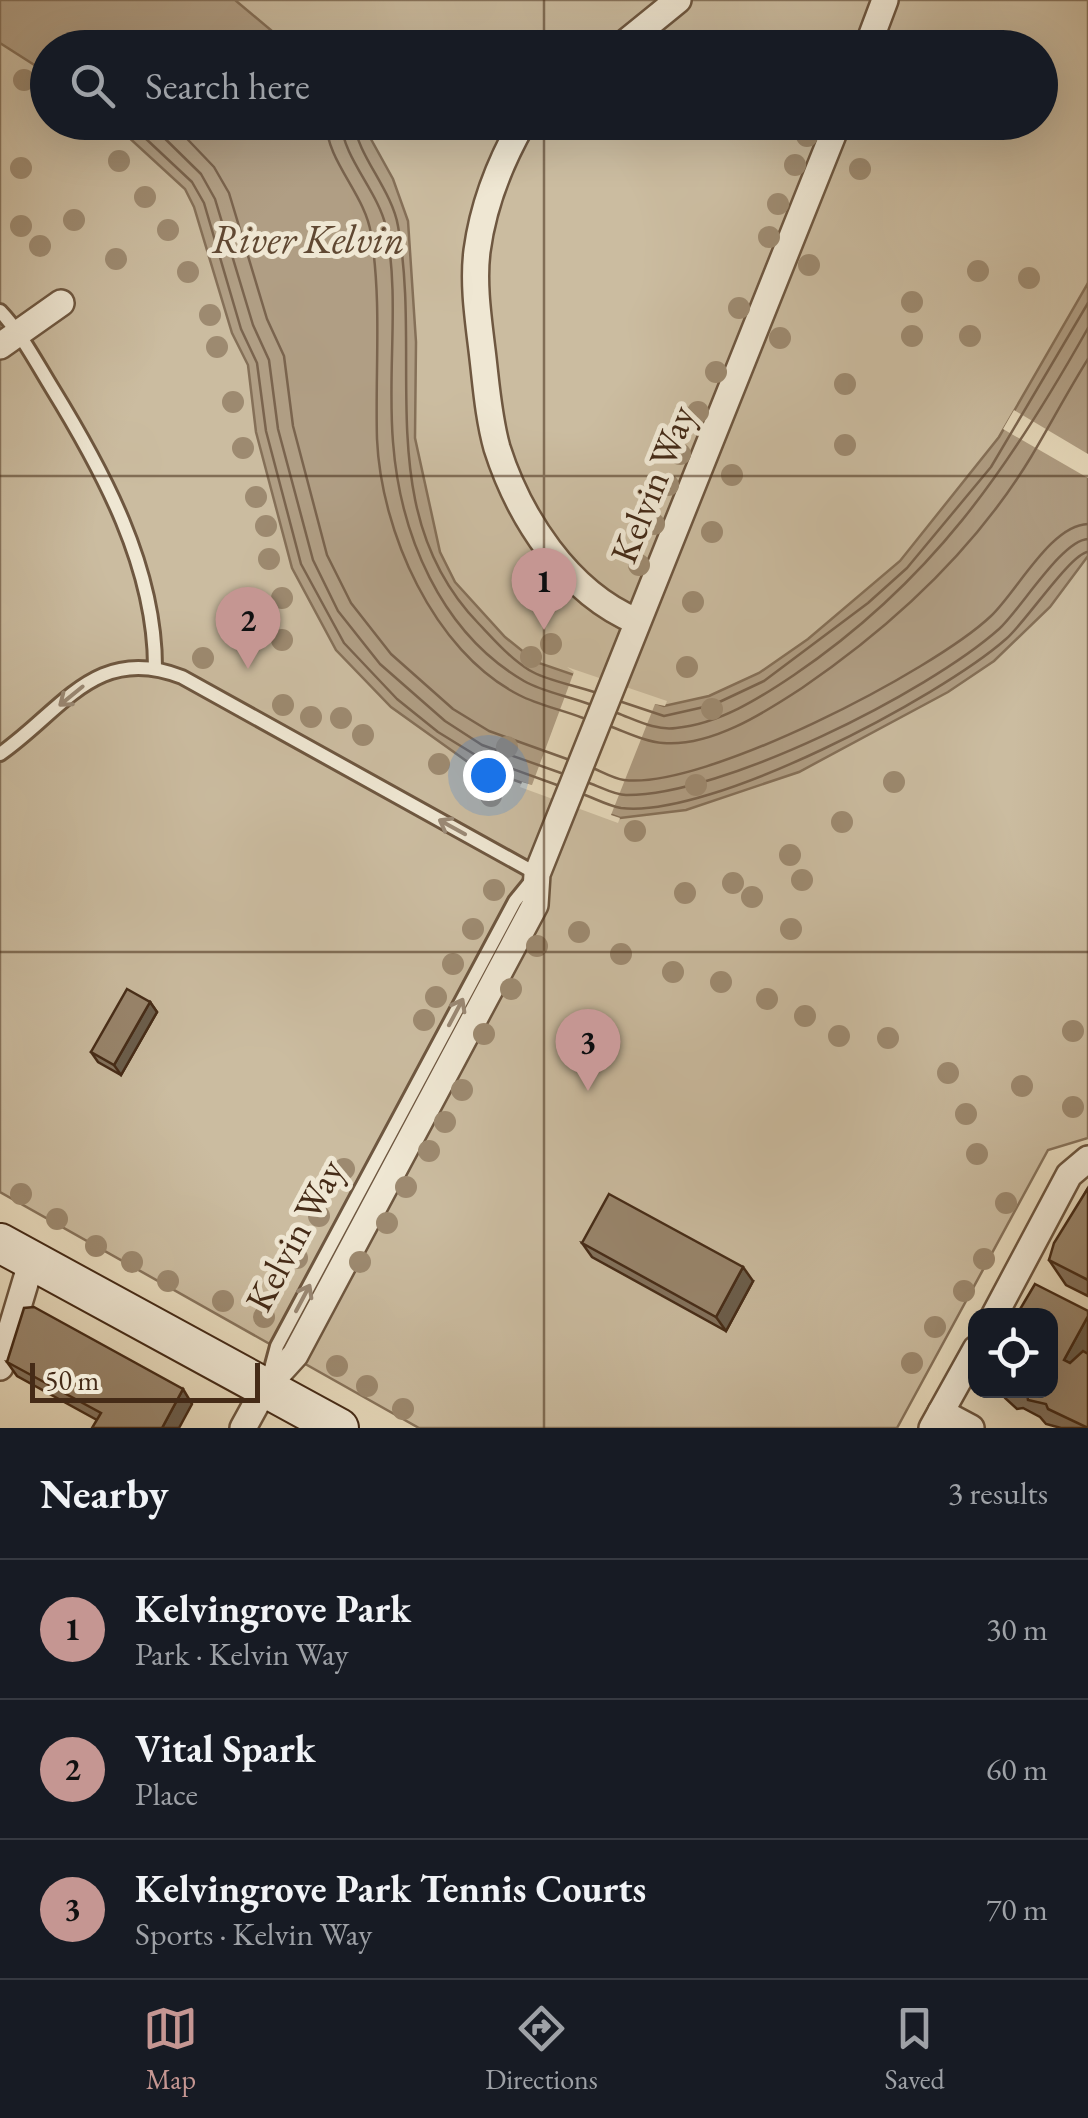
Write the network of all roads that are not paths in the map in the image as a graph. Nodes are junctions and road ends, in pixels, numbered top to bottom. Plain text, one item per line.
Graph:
1 (678, 0) edge
2 (885, 0) edge
3 (641, 30) edge
4 (874, 30) edge
5 (513, 140) edge
6 (831, 140) edge
7 (61, 303) dead end
8 (0, 312) edge
9 (9, 340) edge
10 (636, 621) junction
11 (155, 668) junction
12 (0, 754) edge
13 (537, 874) junction
14 (1088, 1159) edge
15 (16, 1251) edge
16 (1001, 1308) edge
17 (968, 1363) edge
18 (0, 1367) edge
19 (266, 1388) junction
20 (936, 1420) edge
21 (243, 1428) edge
22 (338, 1428) edge
23 (970, 1428) edge

1 - 3 street
2 - 4 street
5 - 10 street
6 - 10 street, Kelvin Way
7 - 9 street
8 - 9 lane
9 - 11 lane
10 - 13 street, Kelvin Way
11 -> 12 lane
13 -> 11 lane
13 - 19 street, Kelvin Way
14 - 16 street
15 - 18 street
15 - 19 street
17 - 20 street
19 - 21 street, Kelvin Way
19 - 22 street
20 - 23 street

